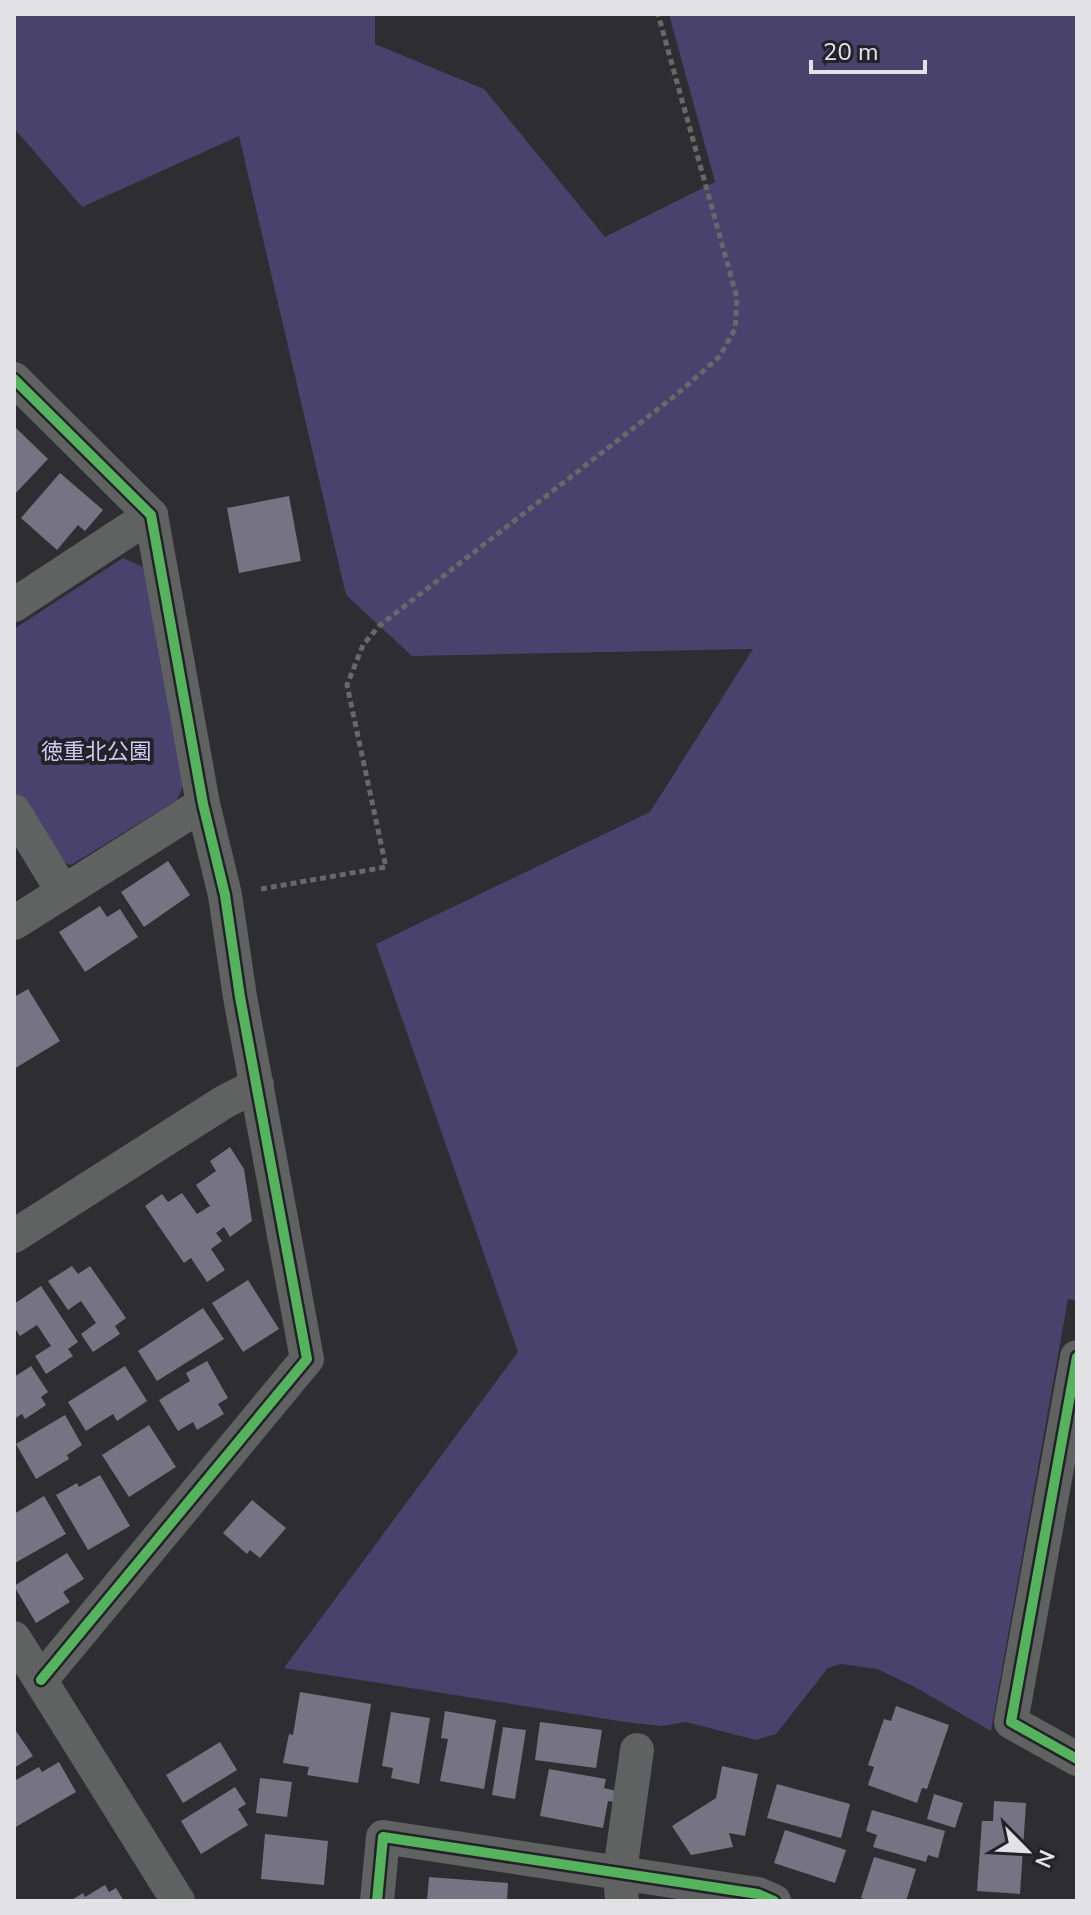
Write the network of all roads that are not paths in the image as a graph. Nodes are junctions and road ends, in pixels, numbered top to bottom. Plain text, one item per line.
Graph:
1 (14, 379) edge
2 (151, 515) junction
3 (14, 605) edge
4 (203, 804) junction
5 (14, 811) edge
6 (63, 892) junction
7 (14, 923) edge
8 (257, 1085) junction
9 (14, 1236) edge
10 (1077, 1357) edge
11 (14, 1638) edge
12 (41, 1680) junction
13 (637, 1750) dead end
14 (1077, 1759) edge
15 (621, 1886) edge
16 (178, 1901) edge
17 (377, 1901) edge
18 (774, 1901) edge

1 - 2 street
2 - 3 street
2 - 4 street
4 - 6 street
4 - 8 street
5 - 6 street
6 - 7 street
8 - 9 street
8 - 12 street
10 - 14 street
11 - 12 street
12 - 16 street
13 - 15 street
15 - 17 street
15 - 18 street

